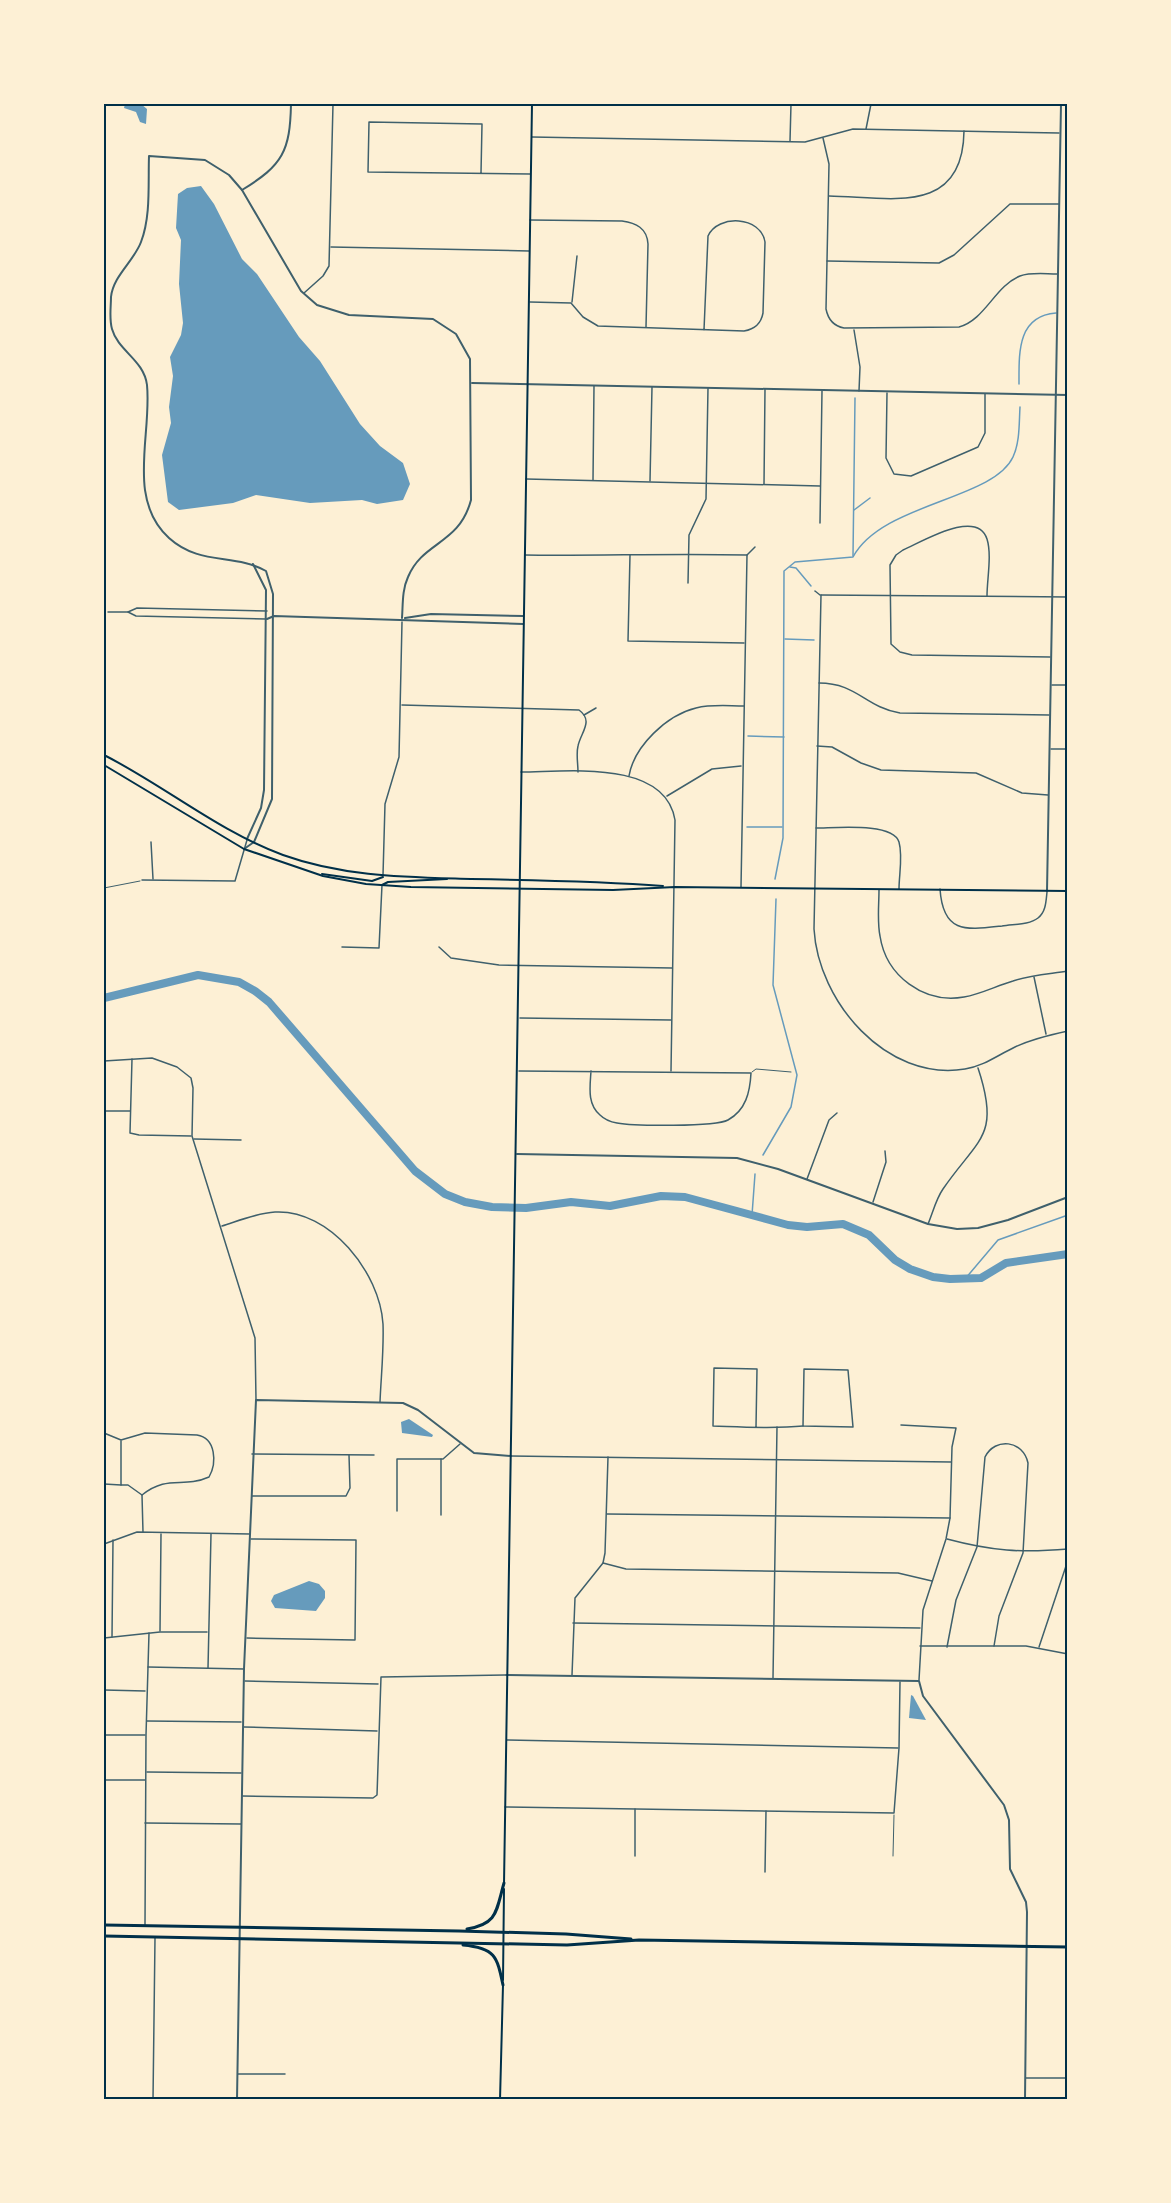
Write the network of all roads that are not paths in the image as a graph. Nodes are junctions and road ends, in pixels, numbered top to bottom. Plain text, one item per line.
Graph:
1 (291, 104) edge
2 (333, 104) edge
3 (532, 104) edge
4 (791, 104) edge
5 (871, 104) edge
6 (1061, 104) edge
7 (866, 129) junction
8 (964, 131) junction
9 (1061, 133) junction
10 (531, 137) junction
11 (823, 137) junction
12 (790, 141) junction
13 (480, 173) junction
14 (531, 174) junction
15 (242, 190) junction
16 (828, 196) junction
17 (1059, 204) junction
18 (530, 220) junction
19 (330, 247) junction
20 (529, 251) junction
21 (577, 256) dead end
22 (826, 261) junction
23 (1058, 274) junction
24 (303, 293) junction
25 (529, 302) junction
26 (571, 303) junction
27 (646, 328) junction
28 (854, 328) junction
29 (704, 330) junction
30 (472, 383) junction
31 (527, 384) junction
32 (594, 386) junction
33 (652, 386) junction
34 (708, 387) junction
35 (765, 389) junction
36 (822, 391) junction
37 (859, 392) junction
38 (887, 392) junction
39 (985, 393) junction
40 (1055, 394) junction
41 (1068, 395) edge
42 (525, 480) junction
43 (593, 481) junction
44 (650, 482) junction
45 (707, 484) junction
46 (764, 484) junction
47 (820, 486) junction
48 (820, 523) dead end
49 (755, 547) dead end
50 (630, 553) junction
51 (688, 553) junction
52 (524, 555) junction
53 (747, 555) junction
54 (253, 563) junction
55 (688, 583) dead end
56 (815, 591) dead end
57 (820, 595) junction
58 (890, 596) junction
59 (987, 596) junction
60 (1052, 597) junction
61 (1068, 597) edge
62 (267, 611) junction
63 (108, 612) dead end
64 (128, 612) junction
65 (274, 616) junction
66 (524, 616) junction
67 (402, 618) junction
68 (267, 619) junction
69 (523, 624) junction
70 (745, 643) junction
71 (1051, 657) junction
72 (818, 683) junction
73 (1051, 685) junction
74 (1068, 686) edge
75 (401, 705) junction
76 (744, 706) junction
77 (522, 707) junction
78 (596, 708) dead end
79 (584, 715) junction
80 (1050, 715) junction
81 (816, 746) junction
82 (1050, 749) junction
83 (1068, 749) edge
84 (104, 755) edge
85 (104, 765) edge
86 (743, 765) junction
87 (521, 772) junction
88 (578, 772) junction
89 (628, 777) junction
90 (1049, 795) junction
91 (666, 796) junction
92 (815, 828) junction
93 (247, 839) junction
94 (151, 842) dead end
95 (254, 842) junction
96 (244, 849) junction
97 (313, 873) junction
98 (383, 876) junction
99 (455, 878) junction
100 (142, 880) joint
101 (153, 880) junction
102 (521, 880) junction
103 (382, 885) junction
104 (675, 887) junction
105 (104, 888) edge
106 (741, 888) junction
107 (814, 888) junction
108 (521, 889) junction
109 (879, 889) junction
110 (899, 889) junction
111 (940, 889) junction
112 (1047, 891) junction
113 (1068, 891) edge
114 (439, 946) dead end
115 (342, 947) dead end
116 (519, 966) junction
117 (673, 968) junction
118 (1068, 971) edge
119 (1034, 976) junction
120 (520, 1018) junction
121 (672, 1020) junction
122 (1068, 1031) edge
123 (1046, 1036) junction
124 (132, 1058) junction
125 (104, 1061) edge
126 (978, 1067) junction
127 (519, 1071) junction
128 (591, 1071) junction
129 (671, 1072) junction
130 (790, 1072) dead end
131 (751, 1073) junction
132 (104, 1111) edge
133 (130, 1112) junction
134 (837, 1113) dead end
135 (192, 1136) junction
136 (194, 1139) junction
137 (241, 1140) dead end
138 (885, 1151) dead end
139 (517, 1154) junction
140 (807, 1180) junction
141 (1068, 1197) edge
142 (873, 1203) junction
143 (928, 1224) junction
144 (221, 1227) junction
145 (256, 1400) junction
146 (380, 1402) junction
147 (802, 1425) junction
148 (901, 1425) dead end
149 (756, 1427) junction
150 (777, 1427) junction
151 (104, 1432) edge
152 (121, 1440) junction
153 (460, 1444) junction
154 (252, 1454) junction
155 (349, 1455) junction
156 (374, 1455) dead end
157 (511, 1456) junction
158 (608, 1457) junction
159 (441, 1459) junction
160 (776, 1459) junction
161 (951, 1462) junction
162 (104, 1484) edge
163 (121, 1485) junction
164 (142, 1496) junction
165 (251, 1496) junction
166 (397, 1511) dead end
167 (607, 1514) junction
168 (441, 1515) dead end
169 (776, 1516) junction
170 (950, 1518) junction
171 (143, 1532) junction
172 (161, 1533) junction
173 (211, 1534) junction
174 (250, 1534) junction
175 (250, 1539) junction
176 (946, 1539) junction
177 (112, 1540) junction
178 (104, 1544) edge
179 (977, 1547) junction
180 (1068, 1549) edge
181 (1023, 1553) junction
182 (1068, 1560) edge
183 (603, 1563) junction
184 (774, 1572) junction
185 (932, 1581) junction
186 (573, 1623) junction
187 (774, 1626) junction
188 (920, 1628) junction
189 (160, 1632) junction
190 (208, 1632) junction
191 (149, 1633) junction
192 (104, 1638) edge
193 (112, 1638) junction
194 (245, 1638) junction
195 (920, 1646) junction
196 (994, 1646) junction
197 (947, 1647) junction
198 (1038, 1647) junction
199 (1068, 1654) edge
200 (147, 1667) junction
201 (208, 1668) junction
202 (244, 1669) junction
203 (506, 1675) junction
204 (572, 1676) junction
205 (773, 1680) junction
206 (245, 1681) junction
207 (900, 1681) junction
208 (919, 1681) junction
209 (379, 1684) junction
210 (104, 1690) edge
211 (146, 1690) junction
212 (146, 1721) junction
213 (244, 1722) junction
214 (244, 1727) junction
215 (378, 1731) junction
216 (104, 1735) edge
217 (146, 1735) junction
218 (506, 1740) junction
219 (899, 1748) junction
220 (146, 1772) junction
221 (242, 1773) junction
222 (104, 1780) edge
223 (145, 1780) junction
224 (242, 1796) junction
225 (504, 1807) junction
226 (635, 1809) junction
227 (766, 1811) junction
228 (894, 1813) junction
229 (144, 1823) junction
230 (241, 1824) junction
231 (635, 1856) dead end
232 (893, 1856) dead end
233 (765, 1872) dead end
234 (504, 1883) junction
235 (104, 1925) edge
236 (145, 1926) junction
237 (239, 1928) junction
238 (459, 1931) junction
239 (504, 1932) junction
240 (104, 1936) edge
241 (156, 1937) junction
242 (239, 1939) junction
243 (639, 1940) junction
244 (441, 1943) junction
245 (503, 1944) junction
246 (1026, 1947) junction
247 (1068, 1947) edge
248 (503, 1985) junction
249 (237, 2074) junction
250 (285, 2074) dead end
251 (1025, 2078) junction
252 (1068, 2078) edge
253 (153, 2100) edge
254 (237, 2100) edge
255 (500, 2100) edge
256 (1024, 2100) edge

1 - 15 street
2 - 19 street
3 - 10 main road
4 - 12 street
5 - 7 street
6 - 9 street
7 - 8 street
7 - 11 street
8 - 9 street
8 - 16 street
9 - 17 street
10 - 12 street
10 - 14 main road
11 - 12 street
11 - 16 street
13 - 13 street
13 - 14 street
14 - 18 main road
15 - 24 street
15 - 54 street
16 - 22 street
17 - 22 street
17 - 23 street
18 - 20 main road
18 - 27 street
19 - 20 street
19 - 24 street
20 - 25 main road
21 - 26 street
22 - 28 street
23 - 28 street
23 - 40 street
24 - 30 street
25 - 26 street
25 - 31 main road
26 - 27 street
27 - 29 street
28 - 37 street
29 - 29 street
30 - 31 street
30 - 67 street
31 - 32 street
31 - 42 main road
32 - 33 street
32 - 43 street
33 - 34 street
33 - 44 street
34 - 35 street
34 - 45 street
35 - 36 street
35 - 46 street
36 - 37 street
36 - 47 street
37 - 38 street
38 - 39 street
38 - 39 street
39 - 40 street
40 - 41 street
40 - 60 street
42 - 43 street
42 - 52 main road
43 - 44 street
44 - 45 street
45 - 46 street
45 - 51 street
46 - 47 street
47 - 48 street
49 - 53 street
50 - 51 street
50 - 52 street
50 - 70 street
51 - 53 street
51 - 55 street
52 - 66 main road
53 - 70 street
54 - 62 street
54 - 65 street
56 - 57 street
57 - 58 street
57 - 72 street
58 - 59 street
58 - 59 street
58 - 71 street
59 - 60 street
60 - 61 street
60 - 71 street
62 - 64 street
62 - 65 street
62 - 68 street
63 - 64 street
64 - 68 street
65 - 67 street
65 - 68 street
65 - 95 street
66 - 67 street
66 - 69 main road
67 - 69 street
67 - 75 street
68 - 93 street
69 - 77 main road
70 - 76 street
71 - 73 street
72 - 80 street
72 - 81 street
73 - 74 street
73 - 80 street
75 - 77 street
75 - 98 street
76 - 86 street
76 - 89 street
77 - 79 street
77 - 87 main road
78 - 79 street
79 - 88 street
80 - 82 street
81 - 90 street
81 - 92 street
82 - 83 street
82 - 90 street
84 - 93 main road
85 - 96 main road
86 - 91 street
86 - 106 street
87 - 88 street
87 - 102 main road
88 - 89 street
89 - 91 street
90 - 112 street
91 - 104 street
92 - 107 street
92 - 110 street
93 - 95 main road
93 - 96 street
94 - 101 street
95 - 96 street
95 - 98 main road
96 - 97 main road
96 - 101 street
97 - 98 main road
97 - 103 main road
98 - 99 main road
99 - 102 main road
99 - 103 main road
100 - 101 street
100 - 105 lane
102 - 104 main road
102 - 108 main road
103 - 108 main road
103 - 115 street
104 - 106 main road
104 - 108 main road
104 - 117 street
106 - 107 main road
107 - 109 main road
107 - 126 street
108 - 116 main road
109 - 110 main road
109 - 119 street
110 - 111 main road
111 - 112 main road
111 - 112 street
112 - 113 main road
114 - 116 street
116 - 117 street
116 - 120 main road
117 - 121 street
118 - 119 street
119 - 123 street
120 - 121 street
120 - 127 main road
121 - 129 street
122 - 123 street
123 - 126 street
124 - 125 street
124 - 133 street
124 - 135 street
126 - 143 street
127 - 128 street
127 - 139 main road
128 - 129 street
128 - 131 street
129 - 131 street
130 - 131 lane
132 - 133 street
133 - 135 street
134 - 140 street
135 - 136 street
136 - 137 street
136 - 144 street
138 - 142 street
139 - 140 street
139 - 157 main road
140 - 142 street
141 - 143 street
142 - 143 street
144 - 145 street
144 - 146 street
145 - 146 street
145 - 154 street
146 - 153 street
147 - 147 street
147 - 150 street
148 - 161 street
149 - 149 street
149 - 150 street
150 - 160 street
151 - 152 street
152 - 163 street
152 - 164 street
153 - 157 street
153 - 159 street
154 - 155 street
154 - 165 street
155 - 156 street
155 - 165 street
157 - 158 street
157 - 203 main road
158 - 160 street
158 - 167 street
159 - 166 street
159 - 168 street
160 - 161 street
160 - 169 street
161 - 170 street
162 - 163 street
163 - 164 street
164 - 171 street
165 - 174 street
167 - 169 street
167 - 183 street
169 - 170 street
169 - 184 street
170 - 176 street
171 - 172 street
171 - 177 street
172 - 173 street
172 - 189 street
173 - 174 street
173 - 190 street
174 - 175 street
175 - 194 street
175 - 194 street
176 - 179 street
176 - 185 street
177 - 178 street
177 - 193 street
179 - 181 street
179 - 181 street
179 - 197 street
180 - 181 street
181 - 196 street
182 - 198 street
183 - 184 street
183 - 186 street
184 - 185 street
184 - 187 street
185 - 188 street
186 - 187 street
186 - 204 street
187 - 188 street
187 - 205 street
188 - 195 street
189 - 190 street
189 - 191 street
190 - 201 street
191 - 193 street
191 - 200 street
192 - 193 street
194 - 202 street
195 - 197 street
195 - 208 street
196 - 197 street
196 - 198 street
198 - 199 street
200 - 201 street
200 - 211 street
201 - 202 street
202 - 206 street
203 - 204 street
203 - 209 street
203 - 218 main road
204 - 205 street
205 - 207 street
206 - 209 street
206 - 213 street
207 - 208 street
207 - 219 street
208 - 246 street
209 - 215 street
210 - 211 street
211 - 212 street
212 - 213 street
212 - 217 street
213 - 214 street
214 - 215 street
214 - 221 street
215 - 224 street
216 - 217 street
217 - 220 street
218 - 219 street
218 - 225 main road
219 - 228 street
220 - 221 street
220 - 223 street
221 - 224 street
222 - 223 street
223 - 229 street
224 - 230 street
225 - 226 street
225 - 234 main road
226 - 227 street
226 - 231 street
227 - 228 street
227 - 233 street
228 - 232 lane
229 - 230 street
229 - 236 street
230 - 237 street
234 - 238 main road
234 - 239 main road
235 - 236 main road
236 - 237 main road
237 - 238 main road
237 - 242 street
238 - 239 main road
239 - 243 main road
239 - 245 main road
240 - 241 main road
241 - 242 main road
241 - 253 street
242 - 244 main road
242 - 249 street
243 - 245 main road
243 - 246 main road
244 - 245 main road
244 - 248 main road
245 - 248 main road
246 - 247 main road
246 - 251 street
248 - 255 main road
249 - 250 street
249 - 254 street
251 - 252 street
251 - 256 street

